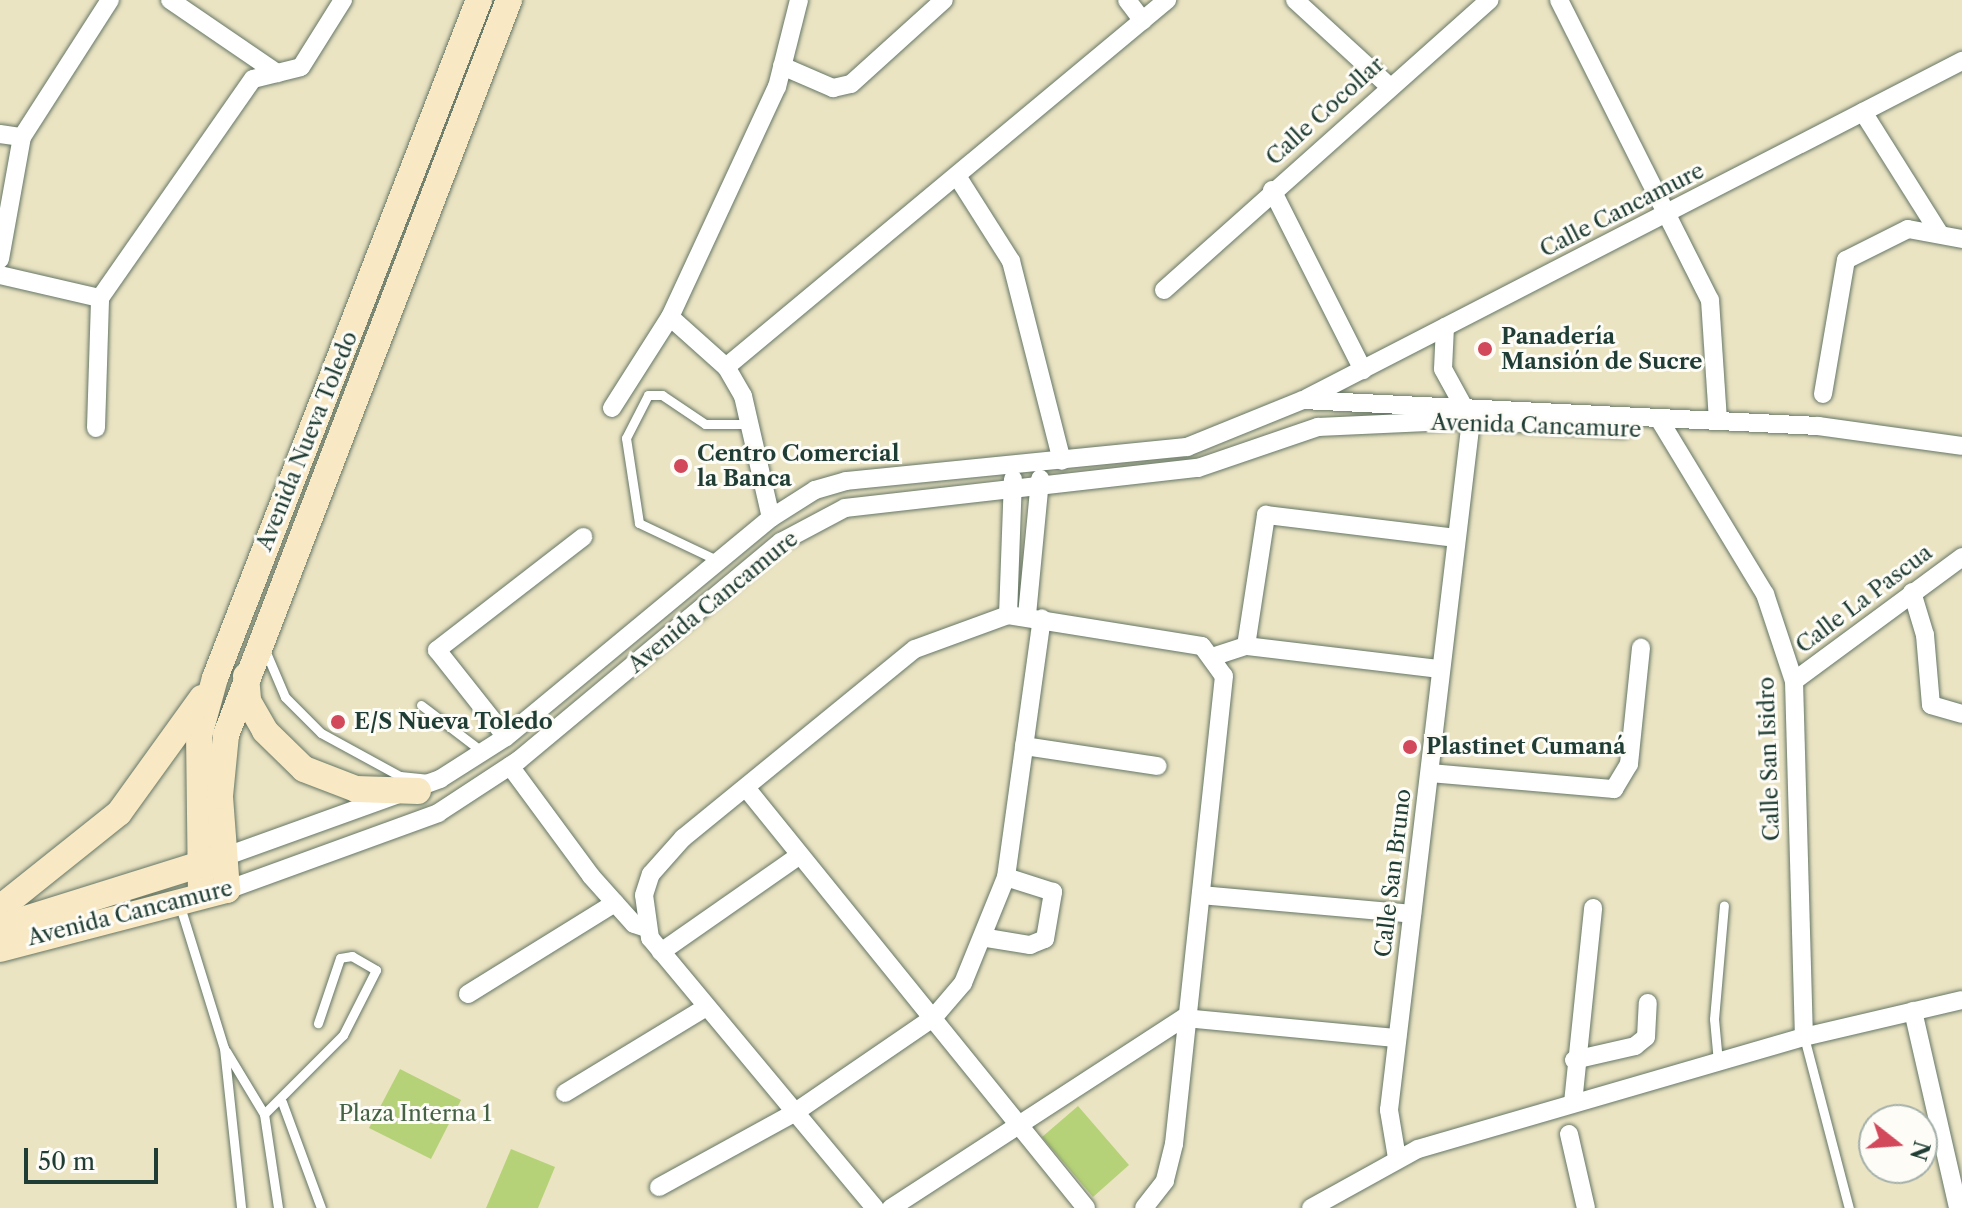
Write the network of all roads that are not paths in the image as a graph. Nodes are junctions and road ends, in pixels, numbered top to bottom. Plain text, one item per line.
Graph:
1 (110, 0) edge
2 (170, 0) edge
3 (343, 0) edge
4 (479, 0) edge
5 (509, 0) edge
6 (799, 0) edge
7 (944, 0) edge
8 (1127, 0) edge
9 (1167, 0) edge
10 (1295, 0) edge
11 (1489, 0) edge
12 (1559, 0) edge
13 (1143, 21) junction
14 (1962, 61) edge
15 (782, 66) junction
16 (277, 73) junction
17 (1389, 86) junction
18 (1863, 112) junction
19 (0, 134) edge
20 (22, 137) junction
21 (957, 176) junction
22 (1272, 190) junction
23 (1665, 215) junction
24 (1938, 231) junction
25 (1962, 239) edge
26 (0, 259) edge
27 (0, 275) edge
28 (1164, 290) dead end
29 (100, 298) junction
30 (670, 317) junction
31 (1445, 327) junction
32 (726, 367) junction
33 (1363, 370) junction
34 (1823, 394) dead end
35 (1303, 400) junction
36 (612, 408) dead end
37 (1467, 412) junction
38 (1718, 421) junction
39 (749, 424) junction
40 (1661, 425) junction
41 (96, 428) dead end
42 (1962, 446) edge
43 (1062, 461) junction
44 (1039, 463) junction
45 (1012, 464) junction
46 (1040, 488) junction
47 (1013, 489) junction
48 (771, 518) junction
49 (1010, 532) junction
50 (1034, 533) junction
51 (583, 537) dead end
52 (1456, 538) junction
53 (1962, 557) edge
54 (721, 562) junction
55 (1912, 592) junction
56 (1008, 615) junction
57 (1034, 617) junction
58 (260, 637) junction
59 (1246, 646) junction
60 (1641, 648) dead end
61 (1215, 656) junction
62 (1440, 669) junction
63 (246, 672) junction
64 (215, 678) junction
65 (1794, 681) junction
66 (421, 705) dead end
67 (1962, 714) edge
68 (506, 737) junction
69 (1024, 746) junction
70 (484, 753) junction
71 (510, 766) junction
72 (1158, 766) dead end
73 (1430, 773) junction
74 (429, 785) junction
75 (747, 789) junction
76 (800, 855) junction
77 (210, 862) junction
78 (1006, 877) junction
79 (227, 890) junction
80 (1201, 895) junction
81 (189, 898) junction
82 (615, 903) junction
83 (1724, 905) dead end
84 (0, 908) edge
85 (1593, 908) dead end
86 (1412, 914) junction
87 (0, 927) edge
88 (646, 928) junction
89 (987, 938) junction
90 (0, 949) edge
91 (661, 952) junction
92 (1798, 986) junction
93 (468, 994) dead end
94 (1962, 1000) edge
95 (1648, 1003) dead end
96 (705, 1008) junction
97 (1913, 1011) junction
98 (934, 1017) junction
99 (1184, 1018) junction
100 (318, 1023) dead end
101 (1827, 1031) junction
102 (1804, 1037) junction
103 (1397, 1038) junction
104 (224, 1048) junction
105 (1574, 1060) junction
106 (1718, 1062) junction
107 (565, 1093) dead end
108 (282, 1102) junction
109 (1573, 1103) junction
110 (794, 1113) junction
111 (264, 1114) junction
112 (1019, 1125) junction
113 (1569, 1134) dead end
114 (1397, 1158) junction
115 (659, 1187) dead end
116 (241, 1208) edge
117 (278, 1208) edge
118 (321, 1208) edge
119 (875, 1208) edge
120 (891, 1208) edge
121 (1086, 1208) edge
122 (1144, 1208) edge
123 (1311, 1208) edge
124 (1586, 1208) edge
125 (1849, 1208) edge
126 (1958, 1208) edge

1 - 20 street
2 - 16 street
3 - 16 street
4 - 64 main road, Avenida Nueva Toledo
5 - 58 main road, Avenida Nueva Toledo
6 - 15 street
7 - 15 street
8 - 13 street
9 - 13 street
10 - 17 street
11 - 17 street, Calle Cocollar
12 - 23 street
13 - 21 street
14 - 18 street, Calle Cancamure
15 - 30 street
16 - 29 street
17 - 22 street, Calle Cocollar
18 - 23 street, Calle Cancamure
18 - 24 street
19 - 20 street
20 - 26 street
21 - 32 street
21 - 43 street
22 - 28 street
22 - 33 street, Calle Cocollar
23 - 31 street, Calle Cancamure
23 - 38 street
24 - 25 street
24 - 34 street
27 - 29 street
29 - 41 street
30 - 32 street
30 - 36 street
31 - 33 street, Calle Cancamure
31 - 37 street
32 - 39 street
33 - 35 street, Calle Cancamure
35 - 37 street, Avenida Cancamure
35 - 43 street, Avenida Cancamure
37 - 40 street, Avenida Cancamure
37 - 46 street, Avenida Cancamure
37 - 52 street, Calle San Bruno
38 - 40 street, Avenida Cancamure
38 - 42 street, Avenida Cancamure
39 - 48 street
39 - 54 lane
40 - 65 street, Calle San Isidro
43 - 44 street, Avenida Cancamure
44 - 45 street, Avenida Cancamure
44 - 46 street
45 - 47 street
45 - 48 street, Avenida Cancamure
46 - 47 street, Avenida Cancamure
46 - 50 street
47 - 49 street
47 - 71 street, Avenida Cancamure
48 - 54 street, Avenida Cancamure
49 - 50 street
49 - 56 street
50 - 57 street
51 - 68 street
52 - 59 street
52 - 62 street, Calle San Bruno
53 - 55 street, Calle La Pascua
54 - 68 street, Avenida Cancamure
55 - 65 street, Calle La Pascua
55 - 67 street
56 - 57 street
56 - 75 street
57 - 61 street
57 - 69 street
58 - 63 main road, Avenida Nueva Toledo
58 - 74 lane
59 - 61 street
59 - 62 street
60 - 73 street
61 - 80 street
62 - 73 street, Calle San Bruno
63 - 74 main road
63 - 77 main road, Avenida Nueva Toledo
64 - 77 main road, Avenida Nueva Toledo
64 - 84 main road
65 - 92 street, Calle San Isidro
66 - 70 lane
68 - 70 street, Avenida Cancamure
69 - 72 street
69 - 78 street
70 - 74 street, Avenida Cancamure
71 - 79 street, Avenida Cancamure
71 - 82 street
73 - 86 street, Calle San Bruno
74 - 77 street, Avenida Cancamure
75 - 76 street
75 - 88 street
76 - 91 street
76 - 98 street
77 - 79 main road, Avenida Nueva Toledo
77 - 81 main road, Avenida Nueva Toledo
77 - 87 main road, Avenida Cancamure
78 - 89 street
78 - 89 street
79 - 81 main road, Avenida Cancamure
80 - 86 street
80 - 99 street
81 - 90 main road, Avenida Cancamure
81 - 104 lane
82 - 88 street
82 - 93 street
83 - 106 lane
85 - 105 street
86 - 103 street, Calle San Bruno
88 - 91 street
89 - 98 street
91 - 96 street
92 - 101 street
92 - 102 street, Calle San Isidro
94 - 97 street
95 - 105 street
96 - 107 street
96 - 110 street
97 - 101 street
97 - 126 street
98 - 110 street
98 - 112 street
99 - 103 street
99 - 112 street
99 - 122 street
100 - 108 lane
101 - 102 street
102 - 106 street
102 - 125 lane
103 - 114 street, Calle San Bruno
104 - 111 lane
104 - 116 lane
105 - 109 street
106 - 109 street
108 - 111 lane
108 - 118 lane
109 - 114 street
110 - 115 street
110 - 119 street
111 - 117 lane
112 - 120 street
112 - 121 street
113 - 124 street
114 - 123 street

